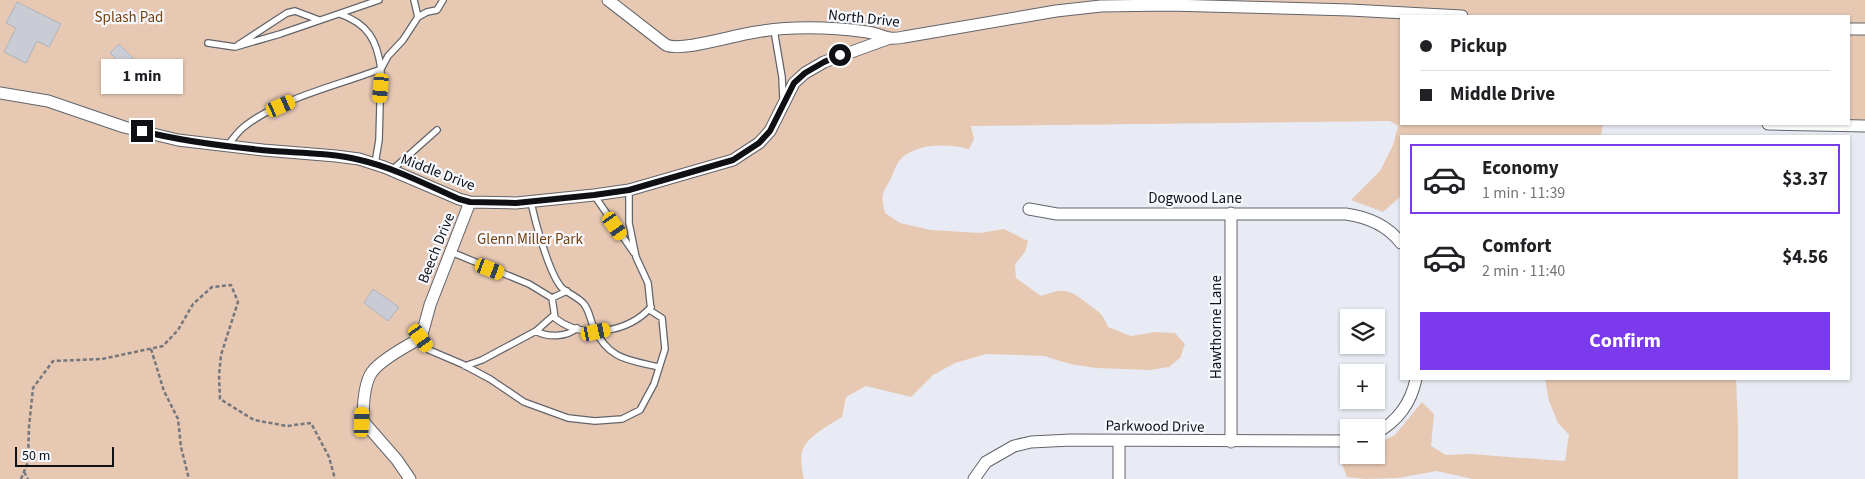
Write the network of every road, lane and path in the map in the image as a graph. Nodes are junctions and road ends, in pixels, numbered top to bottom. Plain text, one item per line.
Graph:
1 (379, 0) edge
2 (414, 0) edge
3 (443, 0) edge
4 (608, 0) edge
5 (340, 14) junction
6 (1442, 15) edge
7 (418, 16) junction
8 (319, 20) junction
9 (1850, 29) edge
10 (1865, 29) edge
11 (774, 30) junction
12 (890, 38) junction
13 (208, 42) dead end
14 (235, 47) junction
15 (381, 69) junction
16 (0, 92) edge
17 (783, 106) junction
18 (1816, 125) edge
19 (1865, 126) edge
20 (437, 130) dead end
21 (227, 146) junction
22 (375, 164) junction
23 (392, 170) junction
24 (629, 190) junction
25 (594, 195) junction
26 (470, 202) junction
27 (531, 202) junction
28 (1029, 209) dead end
29 (1231, 213) junction
30 (1400, 242) edge
31 (451, 252) junction
32 (636, 257) junction
33 (567, 291) junction
34 (552, 298) junction
35 (651, 307) junction
36 (554, 315) junction
37 (577, 328) junction
38 (536, 331) junction
39 (596, 332) junction
40 (421, 338) junction
41 (151, 349) junction
42 (465, 366) junction
43 (659, 367) junction
44 (1416, 380) edge
45 (1385, 428) edge
46 (1119, 441) junction
47 (1340, 441) edge
48 (1231, 442) junction
49 (24, 472) junction
50 (21, 479) edge
51 (28, 479) edge
52 (189, 479) edge
53 (335, 479) edge
54 (410, 479) edge
55 (974, 479) edge
56 (1119, 479) edge

1 - 5 lane
2 - 7 lane
3 - 7 lane
4 - 11 street, North Drive
5 - 8 lane
5 - 15 lane
6 - 12 street, North Drive
7 - 15 lane
8 - 14 lane
8 - 14 lane
9 - 10 street
11 - 12 street, North Drive
11 - 17 lane
12 - 17 street, Middle Drive
13 - 14 lane
15 - 21 lane
15 - 22 lane
16 - 21 street, Middle Drive
17 - 24 street, Middle Drive
18 - 19 street
20 - 23 lane
21 - 22 street, Middle Drive
22 - 23 street, Middle Drive
23 - 26 street, Middle Drive
24 - 25 street, Middle Drive
24 - 32 lane
25 - 27 street, Middle Drive
25 - 32 lane
26 - 27 street, Middle Drive
26 - 31 street, Beech Drive
27 - 33 lane
28 - 29 street, Dogwood Lane
29 - 30 street, Dogwood Lane
29 - 48 street, Hawthorne Lane
31 - 34 lane
31 - 40 street, Beech Drive
32 - 35 lane
33 - 34 lane
33 - 39 lane
34 - 36 lane
35 - 39 lane
35 - 43 lane
36 - 37 lane
36 - 38 lane
37 - 38 lane
37 - 39 lane
38 - 42 lane
39 - 43 lane
40 - 42 lane
40 - 54 street
41 - 49 path
41 - 52 path
41 - 53 path
42 - 43 lane
44 - 45 street
46 - 48 street, Parkwood Drive
46 - 55 street, Parkwood Drive
46 - 56 street
47 - 48 street, Parkwood Drive
49 - 50 path
49 - 51 path

